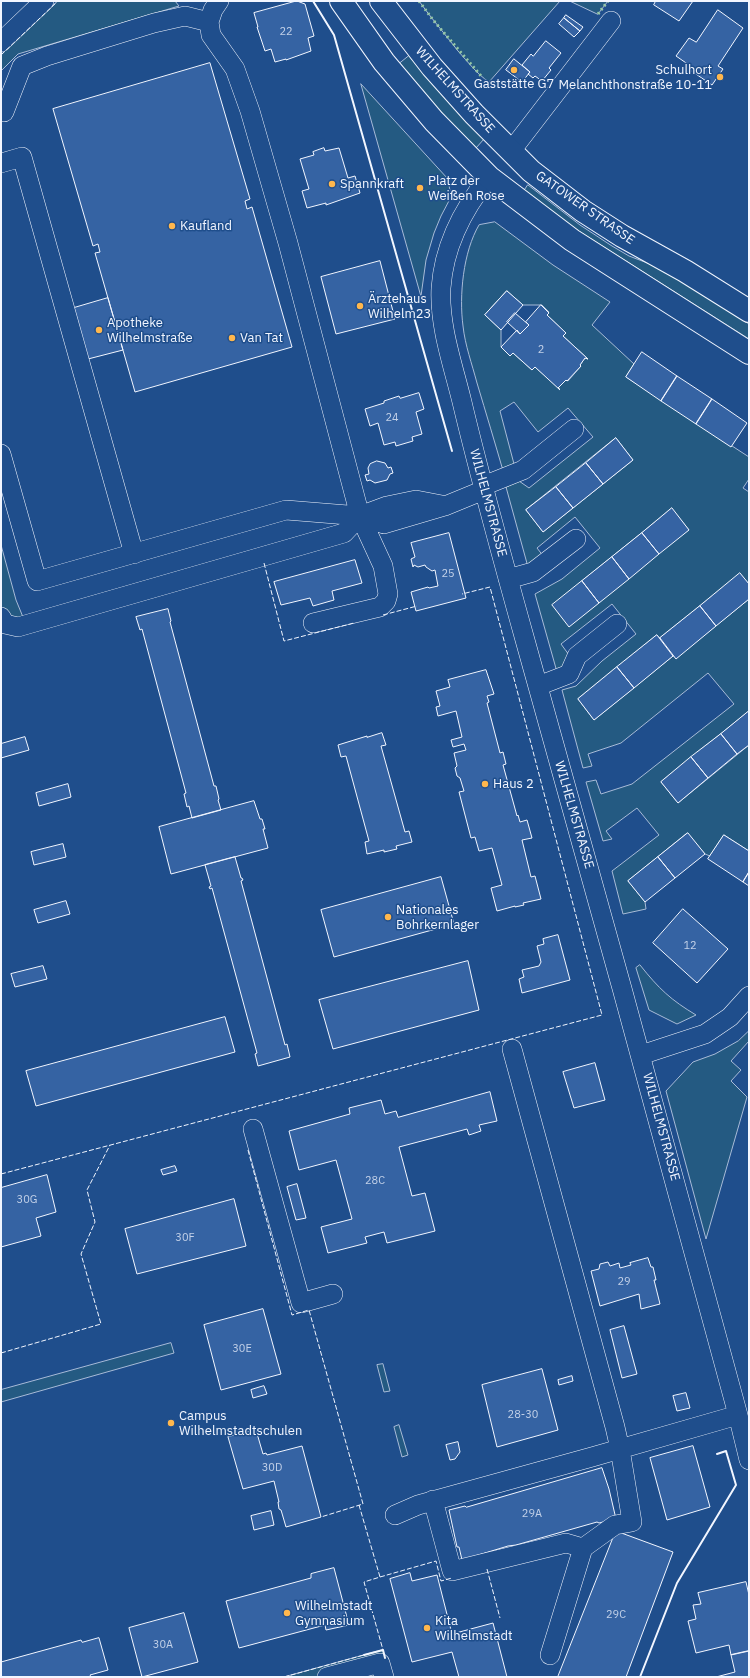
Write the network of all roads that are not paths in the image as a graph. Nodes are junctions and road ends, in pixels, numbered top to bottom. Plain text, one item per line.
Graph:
1 (44, 1) edge
2 (219, 1) edge
3 (341, 1) edge
4 (381, 1) edge
5 (611, 21) dead end
6 (209, 22) junction
7 (411, 41) junction
8 (1, 42) edge
9 (384, 62) junction
10 (4, 112) dead end
11 (511, 151) junction
12 (1, 163) edge
13 (489, 177) junction
14 (749, 311) edge
15 (749, 353) edge
16 (574, 429) dead end
17 (1, 454) edge
18 (483, 488) junction
19 (360, 516) junction
20 (576, 539) dead end
21 (134, 554) junction
22 (508, 579) junction
23 (1, 617) edge
24 (313, 623) dead end
25 (617, 624) dead end
26 (538, 686) junction
27 (749, 996) edge
28 (512, 1049) dead end
29 (641, 1055) junction
30 (253, 1130) dead end
31 (333, 1294) dead end
32 (738, 1415) junction
33 (620, 1449) junction
34 (749, 1460) edge
35 (433, 1500) junction
36 (395, 1515) dead end
37 (583, 1548) junction
38 (550, 1655) dead end
39 (382, 1670) edge
40 (327, 1677) edge

1 - 8 street
2 - 6 street
3 - 9 main road
4 - 7 main road, WILHELMSTRASSE
5 - 11 street
6 - 10 street
6 - 19 street
7 - 9 main road
7 - 11 main road, WILHELMSTRASSE
9 - 13 main road
11 - 13 main road, WILHELMSTRASSE
11 - 14 main road, GATOWER STRASSE
12 - 21 street
13 - 15 main road
13 - 18 street, WILHELMSTRASSE
16 - 18 street
17 - 21 street
18 - 19 street
18 - 22 street, WILHELMSTRASSE
19 - 21 street
19 - 23 street
19 - 24 street
20 - 22 street
22 - 26 street, WILHELMSTRASSE
25 - 26 street
26 - 29 street, WILHELMSTRASSE
27 - 29 street
28 - 33 street
29 - 32 street, WILHELMSTRASSE
30 - 31 street
32 - 33 street
32 - 34 street, WILHELMSTRASSE
33 - 35 street
33 - 37 street
35 - 36 street
35 - 37 street
37 - 38 street
39 - 40 street

